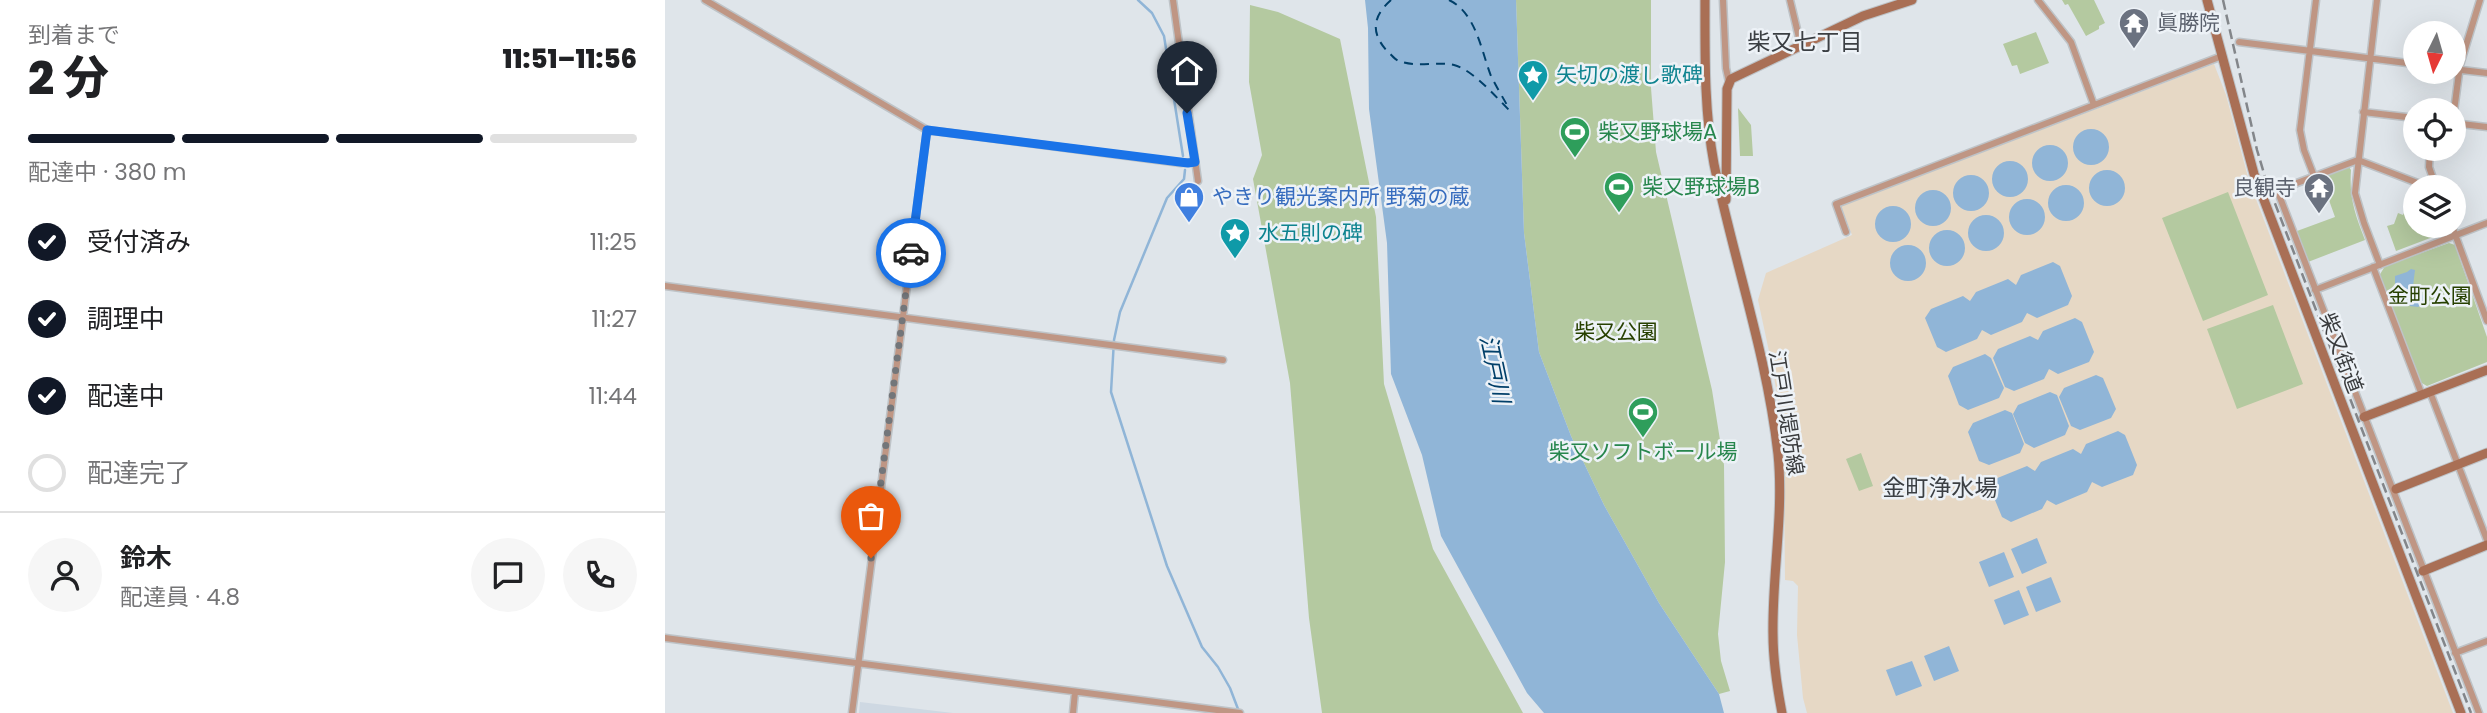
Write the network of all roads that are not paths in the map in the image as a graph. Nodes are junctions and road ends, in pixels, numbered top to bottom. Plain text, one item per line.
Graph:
1 (705, 0) edge
2 (1173, 0) edge
3 (1705, 0) edge
4 (1723, 0) edge
5 (1790, 0) edge
6 (1912, 0) edge
7 (2038, 0) edge
8 (2207, 0) edge
9 (2316, 0) edge
10 (2377, 0) edge
11 (2480, 0) edge
12 (2466, 41) edge
13 (2239, 43) dead end
14 (1801, 46) junction
15 (2310, 51) junction
16 (2222, 56) junction
17 (2369, 59) junction
18 (2403, 63) edge
19 (2466, 71) edge
20 (2487, 73) edge
21 (1729, 82) junction
22 (2094, 105) junction
23 (2363, 112) junction
24 (2403, 117) edge
25 (2466, 123) edge
26 (2487, 127) edge
27 (927, 130) junction
28 (2358, 160) junction
29 (1195, 162) junction
30 (2314, 176) junction
31 (2403, 177) edge
32 (1198, 181) dead end
33 (1725, 205) junction
34 (2487, 223) edge
35 (1846, 232) dead end
36 (2466, 232) edge
37 (2450, 238) edge
38 (2456, 238) edge
39 (2376, 266) junction
40 (665, 286) edge
41 (2315, 290) junction
42 (902, 317) junction
43 (2487, 321) edge
44 (1223, 360) dead end
45 (2487, 370) edge
46 (2426, 394) junction
47 (2364, 417) junction
48 (2487, 453) edge
49 (2458, 465) junction
50 (2394, 489) junction
51 (2487, 543) edge
52 (2423, 571) junction
53 (665, 638) edge
54 (2487, 641) edge
55 (2455, 653) junction
56 (858, 664) junction
57 (1076, 692) junction
58 (852, 713) edge
59 (1073, 713) edge
60 (1240, 713) edge
61 (1782, 713) edge
62 (2461, 713) edge
63 (2479, 713) edge

1 - 27 street
2 - 29 street
3 - 33 main road, 江戸川堤防線
4 - 21 street
5 - 14 street
6 - 14 main road
7 - 22 street
8 - 16 main road, 柴又街道
9 - 15 street
10 - 17 street
11 - 12 street
13 - 15 street
14 - 21 main road
15 - 17 street
15 - 30 street
16 - 22 street
16 - 62 main road, 柴又街道
17 - 18 street
17 - 23 street
19 - 20 street
21 - 33 main road, 江戸川堤防線
22 - 35 street
23 - 24 street
23 - 28 street
25 - 26 street
27 - 29 street
27 - 42 street
28 - 30 street
28 - 31 street
28 - 39 street
29 - 32 street
30 - 41 street
33 - 61 main road, 江戸川堤防線
34 - 36 street
37 - 39 street
38 - 43 street
39 - 41 street
39 - 46 street
40 - 42 street
41 - 47 street
42 - 44 street
42 - 56 street
45 - 46 main road
46 - 47 main road
46 - 49 street
47 - 50 street
48 - 49 main road
49 - 50 main road
49 - 51 street
50 - 52 street
51 - 52 main road
52 - 55 street
53 - 56 street
54 - 55 street
55 - 63 street
56 - 57 street
56 - 58 street
57 - 59 street
57 - 60 street

